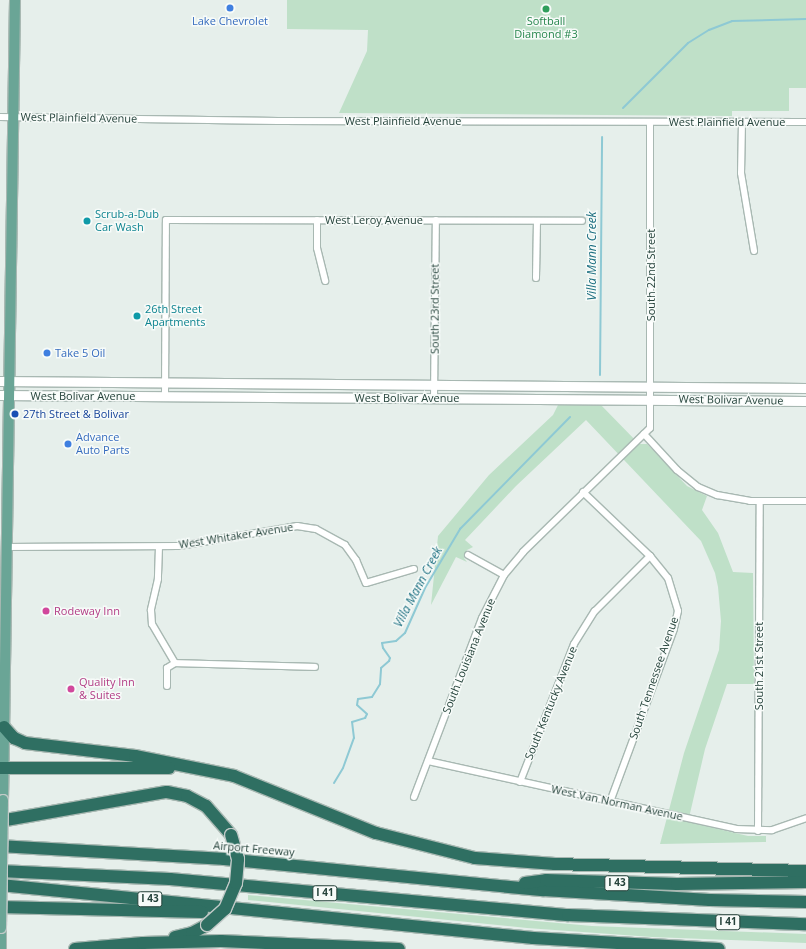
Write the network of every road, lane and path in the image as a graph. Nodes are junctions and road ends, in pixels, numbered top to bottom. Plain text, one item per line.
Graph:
1 (14, 0) edge
2 (0, 117) edge
3 (12, 117) junction
4 (650, 122) junction
5 (742, 122) junction
6 (806, 122) edge
7 (317, 220) junction
8 (436, 220) junction
9 (536, 221) junction
10 (582, 221) dead end
11 (754, 251) dead end
12 (536, 278) dead end
13 (325, 281) dead end
14 (5, 382) edge
15 (67, 382) junction
16 (165, 383) junction
17 (298, 384) junction
18 (434, 384) junction
19 (650, 386) junction
20 (0, 387) edge
21 (806, 388) edge
22 (4, 395) edge
23 (66, 396) junction
24 (165, 396) junction
25 (298, 397) junction
26 (434, 398) junction
27 (650, 399) junction
28 (806, 401) edge
29 (650, 428) joint
30 (644, 434) junction
31 (583, 492) junction
32 (806, 501) edge
33 (760, 502) junction
34 (6, 547) junction
35 (159, 547) junction
36 (468, 554) dead end
37 (650, 556) junction
38 (414, 569) dead end
39 (0, 575) edge
40 (504, 576) junction
41 (6, 616) junction
42 (3, 641) edge
43 (174, 663) junction
44 (315, 667) dead end
45 (167, 686) dead end
46 (4, 727) junction
47 (428, 761) junction
48 (2, 768) edge
49 (212, 770) junction
50 (520, 782) junction
51 (414, 796) dead end
52 (610, 802) junction
53 (806, 818) edge
54 (0, 821) edge
55 (758, 831) junction
56 (0, 846) edge
57 (0, 871) edge
58 (806, 871) edge
59 (806, 882) edge
60 (0, 885) edge
61 (505, 885) junction
62 (806, 902) edge
63 (0, 907) edge
64 (301, 915) junction
65 (806, 924) edge
66 (1, 928) edge
67 (0, 943) edge
68 (143, 943) junction
69 (690, 948) edge
70 (0, 949) edge
71 (75, 949) edge
72 (399, 949) edge
73 (719, 949) edge

1 - 3 main road
2 - 3 street, West Plainfield Avenue
3 - 4 street, West Plainfield Avenue
3 - 14 main road
4 - 5 street, West Plainfield Avenue
4 - 19 street, South 22nd Street
5 - 6 street, West Plainfield Avenue
5 - 11 street
7 - 8 street, West Leroy Avenue
7 - 13 street
7 - 16 street, West Leroy Avenue
8 - 9 street, West Leroy Avenue
8 - 18 street, South 23rd Street
9 - 10 street, West Leroy Avenue
9 - 12 street
14 - 15 street, West Bolivar Avenue
14 - 22 main road
15 - 16 street, West Bolivar Avenue
15 - 23 street
16 - 17 street, West Bolivar Avenue
16 - 24 street
17 - 18 street, West Bolivar Avenue
17 - 25 street
18 - 19 street, West Bolivar Avenue
18 - 26 street, South 23rd Street
19 - 21 street, West Bolivar Avenue
19 - 27 street, South 22nd Street
20 - 22 main road
22 - 23 street, West Bolivar Avenue
22 - 34 main road
23 - 24 street, West Bolivar Avenue
24 - 25 street, West Bolivar Avenue
25 - 26 street, West Bolivar Avenue
26 - 27 street, West Bolivar Avenue
27 - 28 street, West Bolivar Avenue
27 - 29 street, South 22nd Street
29 - 30 street, South Louisiana Avenue
30 - 31 street, South Louisiana Avenue
30 - 33 street
31 - 37 street, South Tennessee Avenue
31 - 40 street, South Louisiana Avenue
32 - 33 street
33 - 55 street, South 21st Street
34 - 35 street, West Whitaker Avenue
34 - 41 main road
35 - 38 street, West Whitaker Avenue
35 - 43 street
36 - 40 street
37 - 50 street, South Kentucky Avenue
37 - 52 street, South Tennessee Avenue
39 - 41 main road
40 - 47 street, South Louisiana Avenue
41 - 42 main road
42 - 46 main road
43 - 44 street
43 - 45 street
46 - 48 main road
46 - 49 highway
47 - 50 street, West Van Norman Avenue
47 - 51 street, South Louisiana Avenue
48 - 49 highway
48 - 66 main road, bridge
49 - 58 highway
50 - 52 street, West Van Norman Avenue
52 - 55 street, West Van Norman Avenue
53 - 55 street, West Van Norman Avenue
54 - 68 highway, bridge
56 - 61 highway, Airport Freeway / I 41
57 - 65 highway, I 41
59 - 61 highway, I 43
60 - 64 highway, I 43
61 - 62 highway, I 41
63 - 64 highway
64 - 69 highway, I 43
66 - 67 main road
67 - 70 main road
68 - 71 highway
68 - 72 highway
69 - 73 highway, I 43

